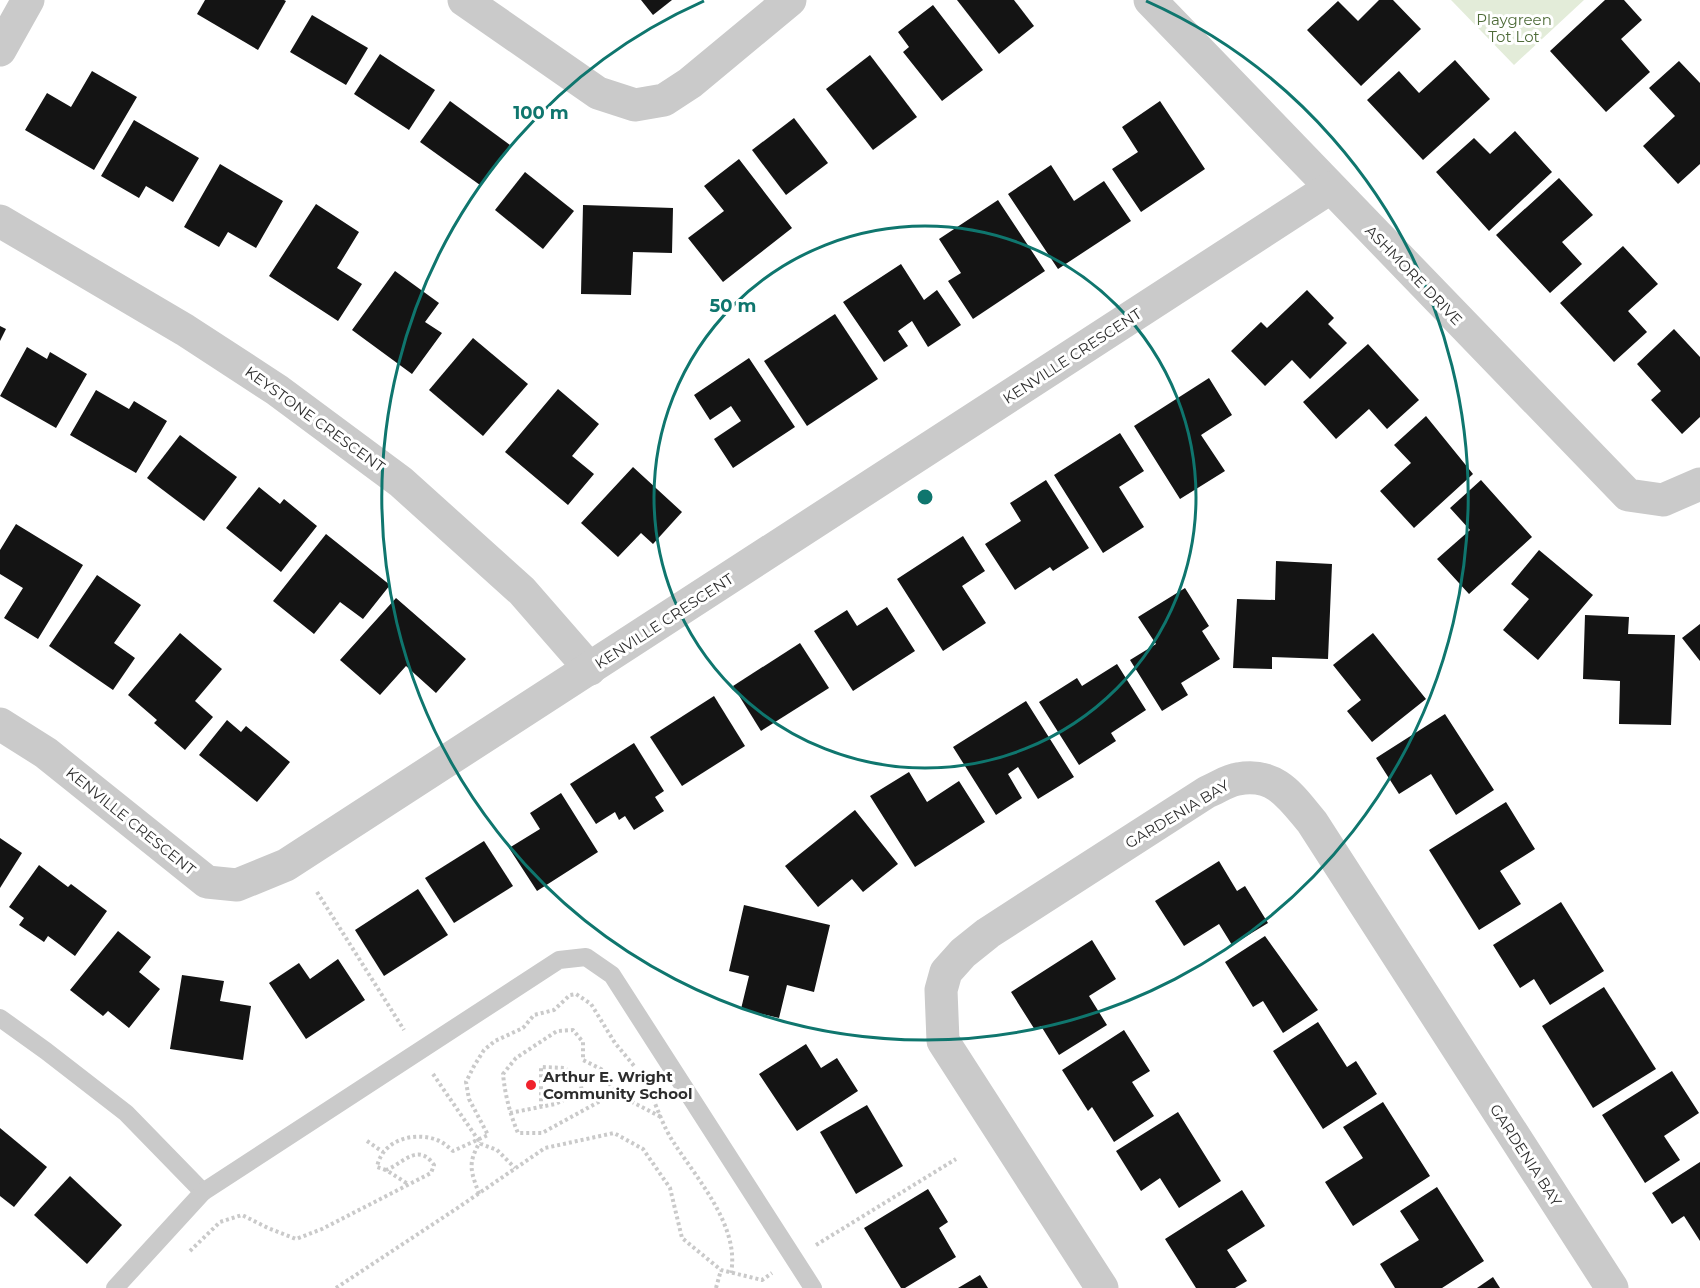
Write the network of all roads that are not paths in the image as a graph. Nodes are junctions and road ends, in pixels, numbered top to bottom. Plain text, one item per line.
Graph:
1 (28, 0) edge
2 (464, 0) edge
3 (790, 0) edge
4 (1150, 0) edge
5 (0, 50) edge
6 (1330, 188) junction
7 (0, 221) edge
8 (1700, 484) edge
9 (590, 669) junction
10 (0, 724) edge
11 (0, 1018) edge
12 (203, 1192) junction
13 (115, 1288) edge
14 (813, 1288) edge
15 (1102, 1288) edge
16 (1612, 1288) edge

1 - 5 street
2 - 3 street
4 - 6 street, ASHMORE DRIVE
6 - 8 street, ASHMORE DRIVE
6 - 9 street, KENVILLE CRESCENT
7 - 9 street, KEYSTONE CRESCENT
9 - 10 street, KENVILLE CRESCENT
11 - 12 lane
12 - 13 lane
12 - 14 lane
15 - 16 street, GARDENIA BAY

